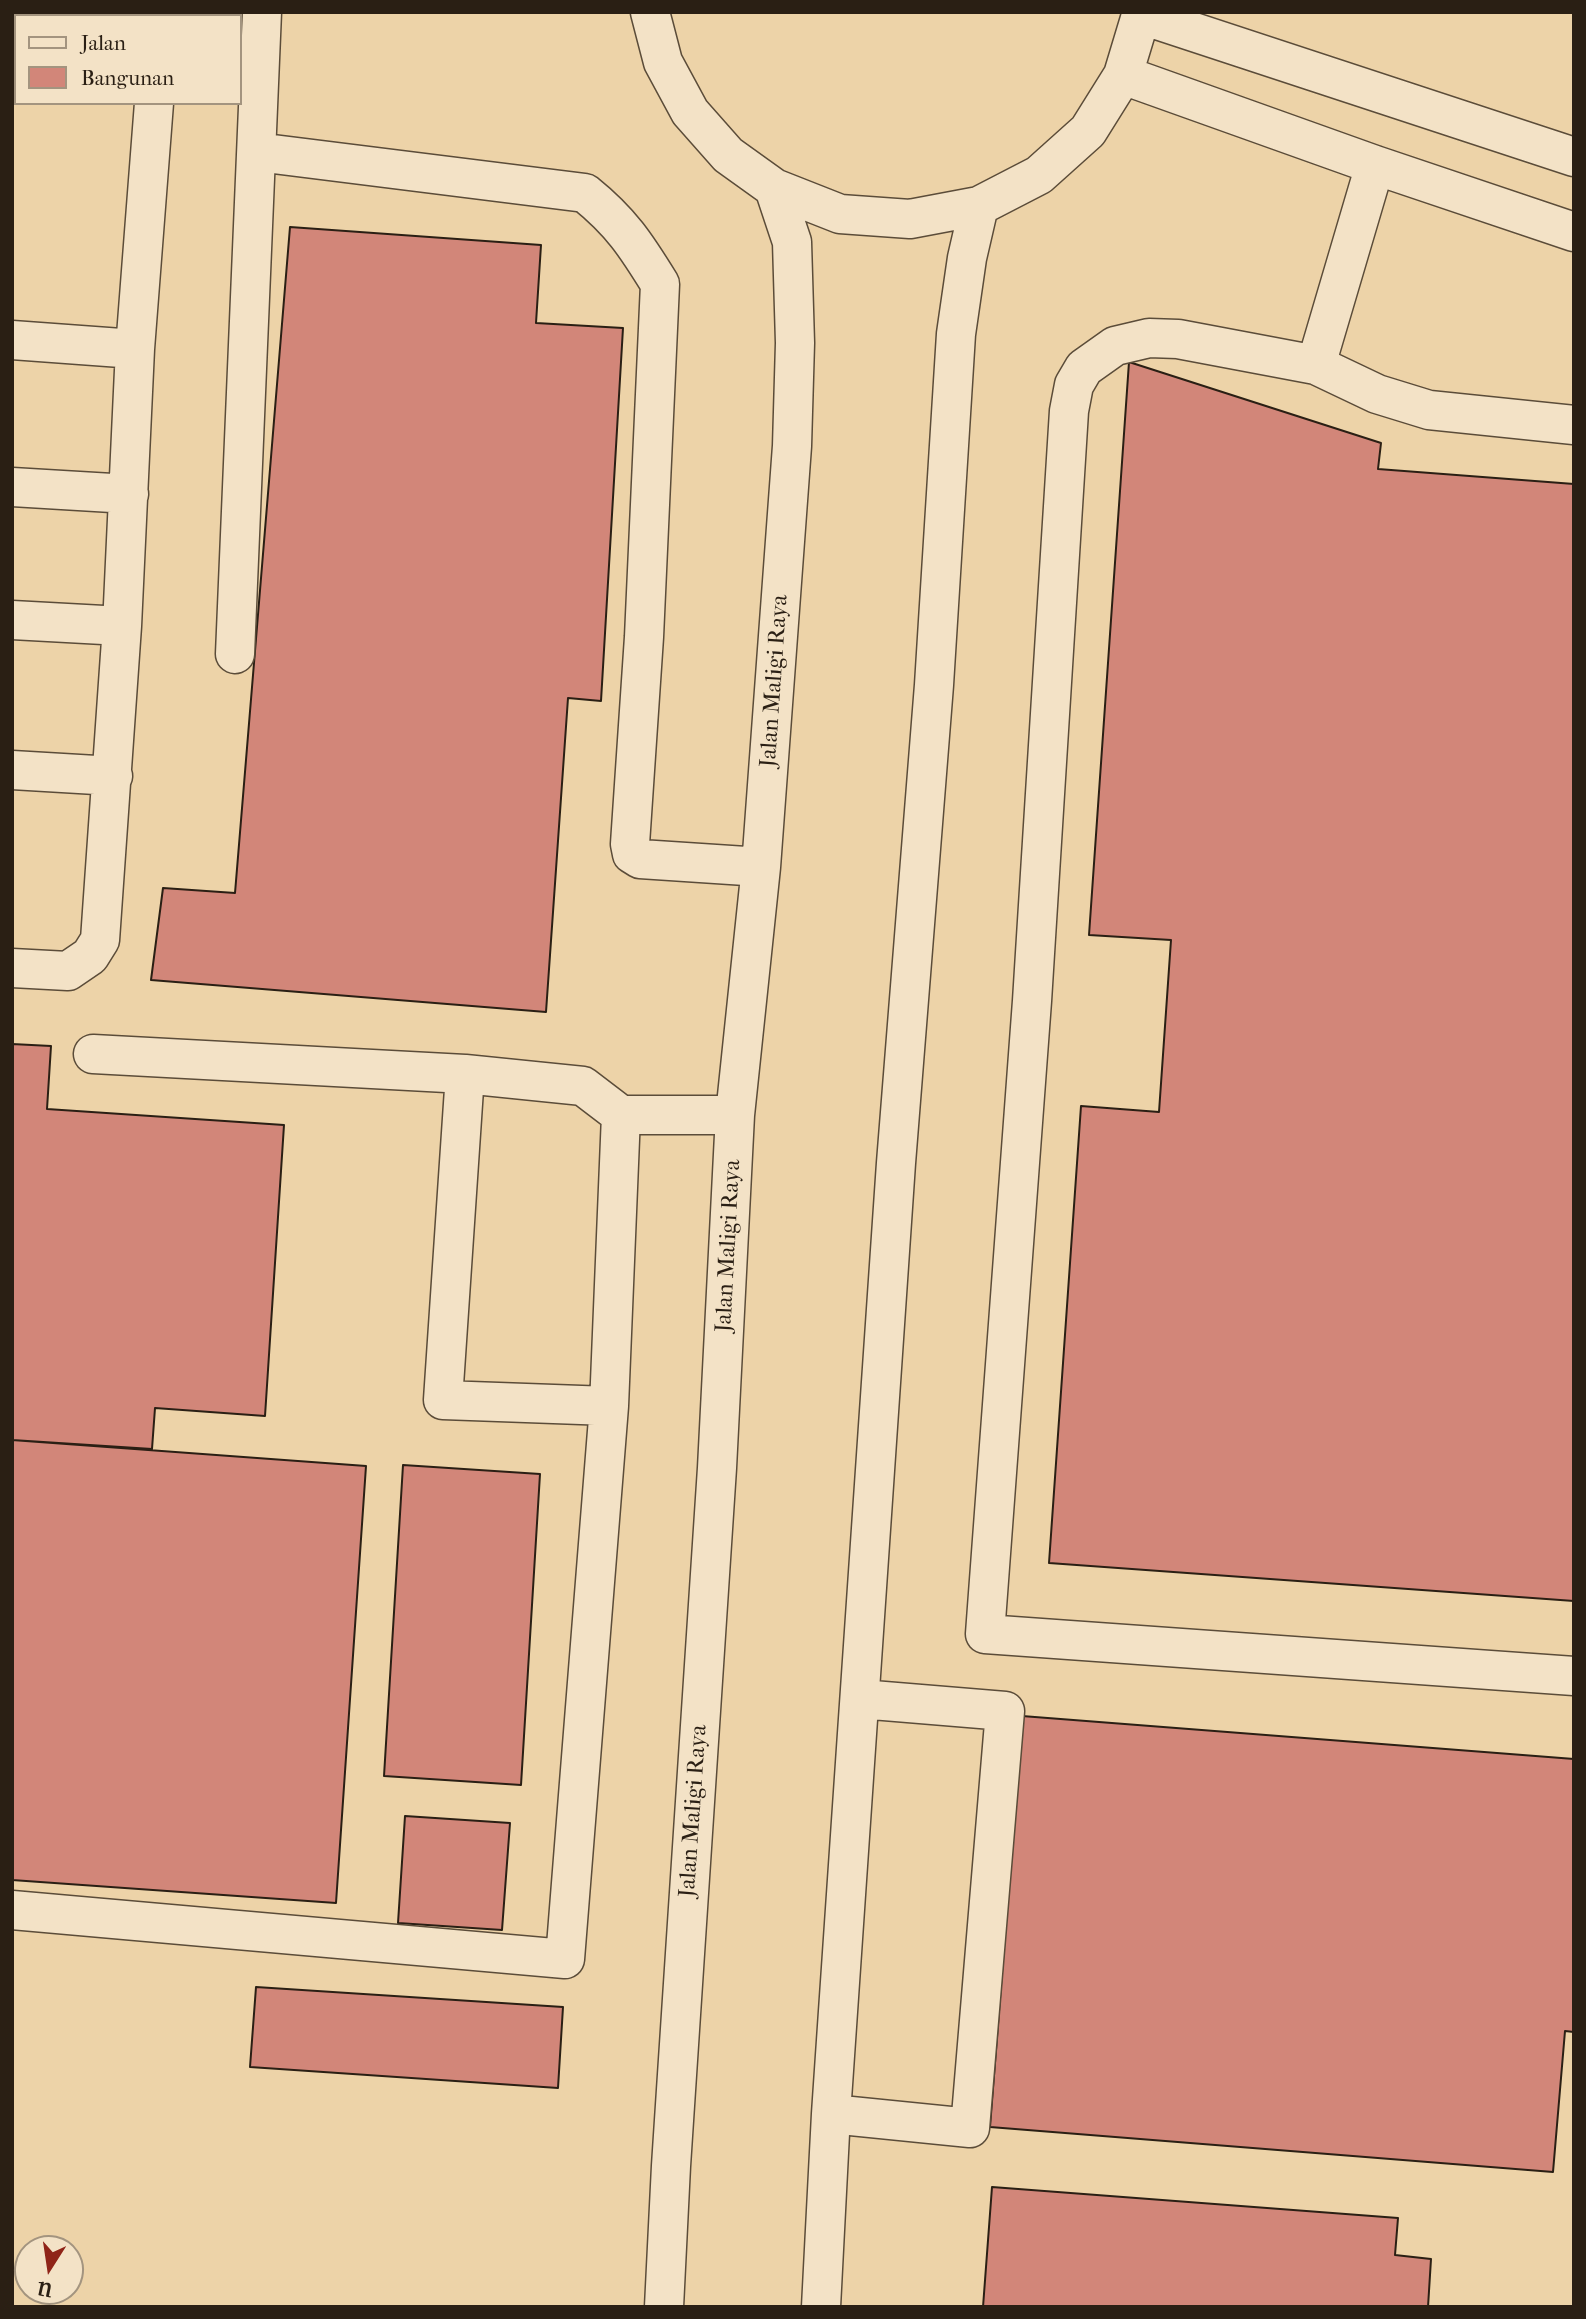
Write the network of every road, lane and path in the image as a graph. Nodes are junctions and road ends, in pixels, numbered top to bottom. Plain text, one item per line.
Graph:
1 (262, 12) edge
2 (650, 12) edge
3 (1142, 14) edge
4 (1123, 75) junction
5 (154, 105) edge
6 (257, 152) junction
7 (1574, 157) edge
8 (1375, 165) junction
9 (774, 188) junction
10 (979, 206) junction
11 (1574, 232) edge
12 (12, 340) edge
13 (135, 349) junction
14 (1316, 365) junction
15 (1574, 425) edge
16 (12, 487) edge
17 (129, 494) junction
18 (12, 620) edge
19 (122, 626) junction
20 (235, 654) dead end
21 (12, 770) edge
22 (113, 776) junction
23 (761, 866) junction
24 (12, 968) edge
25 (93, 1054) dead end
26 (465, 1074) junction
27 (621, 1115) junction
28 (735, 1115) junction
29 (609, 1406) junction
30 (1574, 1676) edge
31 (860, 1699) junction
32 (12, 1910) edge
33 (831, 2114) junction
34 (664, 2307) edge
35 (821, 2307) edge

1 - 6 street
2 - 9 street
3 - 4 street
3 - 7 street
4 - 8 street
4 - 10 street
5 - 13 street
6 - 20 street
6 - 23 street
8 - 11 street
8 - 14 street
9 - 10 street
9 - 23 street, Jalan Maligi Raya
10 - 31 street
12 - 13 street
13 - 17 street
14 - 15 street
14 - 30 street
16 - 17 street
17 - 19 street
18 - 19 street
19 - 22 street
21 - 22 street
22 - 24 street
23 - 28 street, Jalan Maligi Raya
25 - 26 street
26 - 27 street
26 - 29 street
27 - 28 street
27 - 29 street
28 - 34 street, Jalan Maligi Raya
29 - 32 street
31 - 33 street
31 - 33 street
33 - 35 street

